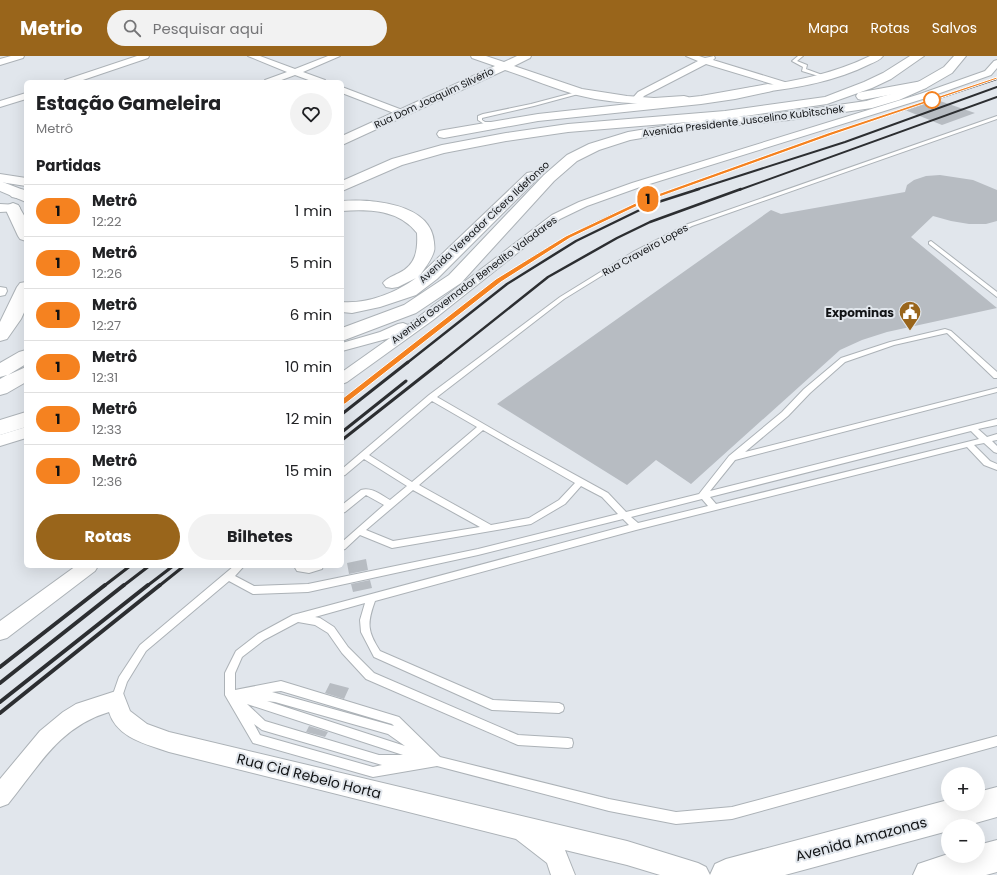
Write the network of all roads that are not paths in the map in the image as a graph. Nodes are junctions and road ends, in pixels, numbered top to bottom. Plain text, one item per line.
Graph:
1 (20, 56) edge
2 (145, 56) edge
3 (252, 56) edge
4 (336, 56) edge
5 (476, 56) edge
6 (526, 56) edge
7 (690, 56) edge
8 (715, 56) edge
9 (801, 56) edge
10 (918, 56) edge
11 (960, 56) edge
12 (884, 58) edge
13 (706, 61) junction
14 (0, 62) edge
15 (997, 63) edge
16 (505, 66) junction
17 (295, 71) junction
18 (823, 77) junction
19 (81, 80) edge
20 (273, 80) edge
21 (317, 80) edge
22 (785, 85) junction
23 (922, 85) junction
24 (768, 88) junction
25 (344, 91) edge
26 (580, 92) junction
27 (24, 97) edge
28 (636, 100) junction
29 (827, 100) junction
30 (0, 104) edge
31 (723, 107) junction
32 (609, 109) junction
33 (402, 113) junction
34 (567, 114) junction
35 (668, 116) junction
36 (997, 117) edge
37 (493, 123) junction
38 (434, 136) dead end
39 (344, 140) edge
40 (420, 142) dead end
41 (398, 150) junction
42 (348, 169) dead end
43 (0, 178) edge
44 (0, 184) edge
45 (344, 186) edge
46 (18, 198) edge
47 (344, 206) edge
48 (24, 226) edge
49 (931, 243) dead end
50 (24, 291) edge
51 (344, 295) edge
52 (997, 296) edge
53 (344, 307) edge
54 (428, 317) junction
55 (0, 334) edge
56 (344, 334) edge
57 (344, 346) edge
58 (24, 357) edge
59 (0, 371) edge
60 (24, 374) edge
61 (997, 376) edge
62 (344, 378) edge
63 (0, 388) edge
64 (997, 390) edge
65 (432, 397) junction
66 (24, 420) edge
67 (997, 422) edge
68 (483, 426) junction
69 (0, 428) edge
70 (972, 428) junction
71 (24, 433) edge
72 (997, 437) edge
73 (987, 440) junction
74 (0, 441) edge
75 (969, 445) junction
76 (997, 450) edge
77 (363, 455) junction
78 (732, 458) junction
79 (997, 467) edge
80 (344, 471) edge
81 (580, 482) junction
82 (412, 486) junction
83 (703, 494) junction
84 (390, 504) junction
85 (344, 508) edge
86 (715, 508) junction
87 (624, 515) junction
88 (636, 527) junction
89 (490, 529) junction
90 (359, 531) junction
91 (344, 545) edge
92 (86, 568) edge
93 (238, 568) edge
94 (300, 568) edge
95 (312, 568) edge
96 (228, 576) junction
97 (372, 597) junction
98 (296, 618) junction
99 (0, 632) edge
100 (230, 695) junction
101 (116, 700) junction
102 (559, 708) dead end
103 (997, 741) edge
104 (568, 743) dead end
105 (437, 761) junction
106 (0, 796) edge
107 (997, 802) edge
108 (519, 828) junction
109 (997, 856) edge
110 (563, 875) edge
111 (698, 875) edge
112 (726, 875) edge
113 (929, 875) edge

1 - 14 street
2 - 19 street
3 - 17 street
4 - 17 street
5 - 16 street
6 - 16 street, Rua Dom Joaquim Silvério
7 - 13 street
8 - 13 street
9 - 18 lane
10 - 29 main road, Avenida Presidente Juscelino Kubitschek
11 - 23 main road, Avenida Presidente Juscelino Kubitschek
12 - 18 street, Avenida Presidente Juscelino Kubitschek
12 - 31 main road, Avenida Presidente Juscelino Kubitschek
13 - 22 street
13 - 28 street
15 - 54 street, Avenida Governador Benedito Valadares
16 - 26 street
16 - 33 street, Rua Dom Joaquim Silvério
17 - 20 street
17 - 21 street
18 - 22 street, Avenida Presidente Juscelino Kubitschek
22 - 24 street, Avenida Presidente Juscelino Kubitschek
22 - 31 main road
23 - 29 main road
23 - 56 main road, Avenida Presidente Juscelino Kubitschek
24 - 28 street, Avenida Presidente Juscelino Kubitschek
24 - 32 main road
25 - 33 street
26 - 28 street, Avenida Presidente Juscelino Kubitschek
26 - 32 street
26 - 37 lane
27 - 30 street
29 - 35 main road, Avenida Presidente Juscelino Kubitschek
31 - 35 main road, Avenida Presidente Juscelino Kubitschek
32 - 34 main road
33 - 39 street, Rua Dom Joaquim Silvério
34 - 35 main road
34 - 37 main road
35 - 41 main road, Avenida Presidente Juscelino Kubitschek
35 - 45 main road, Avenida Presidente Juscelino Kubitschek
35 - 53 main road, Avenida Vereador Cícero Ildefonso
36 - 65 lane, Rua Craveiro Lopes
37 - 38 main road
40 - 41 main road
41 - 42 main road, Avenida Presidente Juscelino Kubitschek
43 - 46 street
44 - 46 main road
46 - 48 main road
47 - 51 main road, Avenida Vereador Cícero Ildefonso
49 - 52 lane
50 - 55 main road
54 - 57 street
54 - 62 street, Avenida Governador Benedito Valadares
58 - 59 main road
60 - 63 main road
61 - 78 lane
64 - 78 lane
65 - 68 lane
65 - 77 lane, Rua Craveiro Lopes
66 - 69 main road
67 - 70 lane
68 - 81 lane
68 - 82 lane
70 - 73 lane
70 - 83 lane
71 - 74 street
72 - 73 lane
73 - 75 lane
73 - 76 lane
75 - 79 lane
75 - 86 lane
77 - 80 lane, Rua Craveiro Lopes
77 - 82 lane
78 - 83 lane
81 - 87 lane
81 - 89 lane
82 - 84 lane
82 - 89 lane
83 - 86 lane
83 - 87 lane
84 - 85 lane
84 - 90 lane
86 - 88 lane
87 - 88 lane
87 - 96 lane
88 - 97 lane
89 - 90 lane
90 - 91 lane
92 - 99 street
93 - 96 lane
94 - 95 lane
96 - 101 lane
97 - 98 lane
97 - 102 lane
98 - 100 lane
98 - 104 lane
100 - 105 lane
100 - 105 lane
100 - 105 lane
100 - 105 lane
101 - 106 street
101 - 108 street, Rua Cid Rebelo Horta
103 - 105 lane
107 - 112 main road, Avenida Amazonas
108 - 110 street, Rua Cid Rebelo Horta
108 - 111 street, Rua Cid Rebelo Horta
109 - 113 main road

